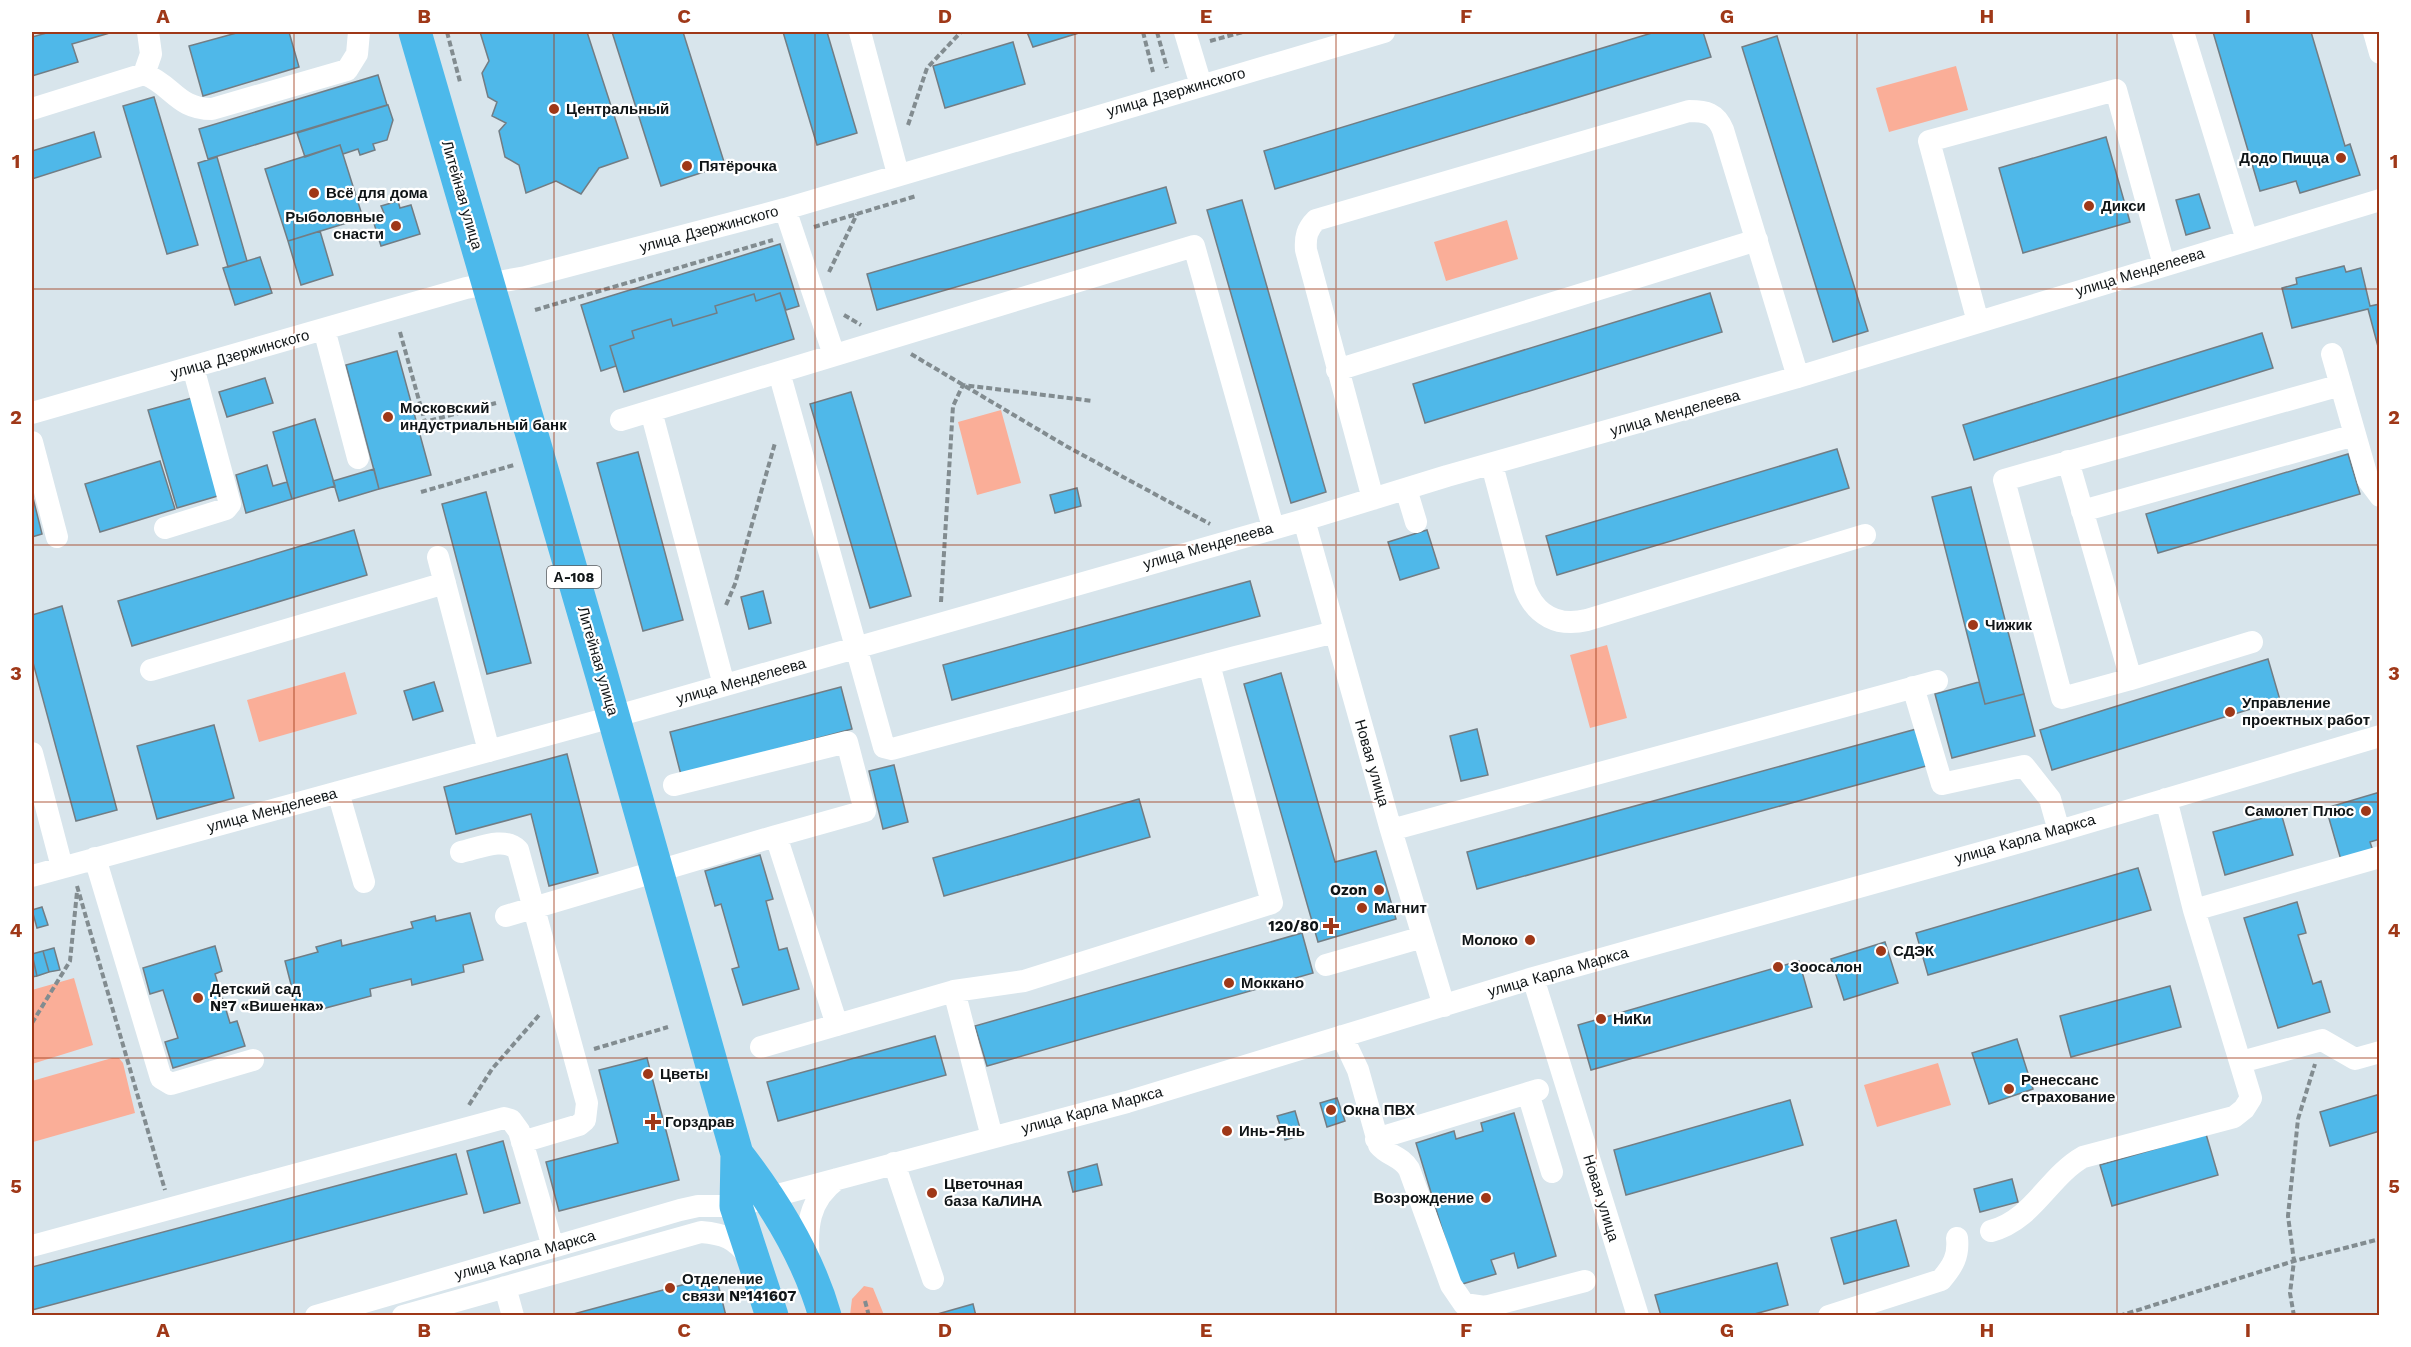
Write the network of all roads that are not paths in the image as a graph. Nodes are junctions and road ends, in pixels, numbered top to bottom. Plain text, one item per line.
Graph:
1 (148, 32) edge
2 (359, 32) edge
3 (415, 32) edge
4 (860, 32) edge
5 (1185, 32) edge
6 (1384, 32) edge
7 (2183, 32) edge
8 (2374, 32) edge
9 (2379, 54) edge
10 (144, 74) junction
11 (1201, 85) junction
12 (32, 109) edge
13 (898, 174) junction
14 (2379, 200) edge
15 (785, 208) junction
16 (1757, 240) junction
17 (2247, 240) junction
18 (2164, 265) junction
19 (488, 283) junction
20 (1978, 322) junction
21 (324, 329) junction
22 (2332, 354) dead end
23 (834, 355) junction
24 (193, 367) junction
25 (1337, 370) junction
26 (779, 372) junction
27 (1798, 377) junction
28 (2341, 385) junction
29 (651, 411) junction
30 (32, 413) edge
31 (621, 420) dead end
32 (2355, 435) junction
33 (32, 441) edge
34 (358, 458) dead end
35 (2068, 461) junction
36 (1492, 465) junction
37 (1407, 489) junction
38 (2379, 496) edge
39 (1373, 499) junction
40 (2082, 511) junction
41 (1304, 520) junction
42 (1416, 522) dead end
43 (1273, 527) junction
44 (165, 528) dead end
45 (1865, 535) dead end
46 (57, 537) dead end
47 (438, 557) dead end
48 (445, 583) junction
49 (1335, 632) junction
50 (2252, 642) dead end
51 (856, 647) junction
52 (1209, 664) junction
53 (151, 670) dead end
54 (2131, 679) junction
55 (1937, 681) dead end
56 (724, 686) junction
57 (1913, 687) junction
58 (614, 717) junction
59 (2379, 736) edge
60 (880, 739) junction
61 (489, 751) junction
62 (849, 751) junction
63 (32, 753) edge
64 (674, 785) dead end
65 (338, 792) junction
66 (2166, 799) junction
67 (1391, 830) junction
68 (2059, 831) junction
69 (776, 836) junction
70 (461, 852) dead end
71 (2379, 857) edge
72 (95, 858) junction
73 (66, 866) junction
74 (657, 871) junction
75 (32, 876) edge
76 (364, 882) dead end
77 (534, 908) junction
78 (2194, 909) junction
79 (506, 916) dead end
80 (1423, 938) junction
81 (1326, 965) dead end
82 (1533, 978) junction
83 (954, 991) junction
84 (1444, 1006) junction
85 (837, 1025) junction
86 (1342, 1036) junction
87 (761, 1047) dead end
88 (2379, 1052) edge
89 (253, 1060) dead end
90 (2241, 1062) junction
91 (992, 1137) junction
92 (1376, 1139) junction
93 (522, 1142) junction
94 (736, 1154) junction
95 (894, 1163) junction
96 (1551, 1172) dead end
97 (840, 1178) junction
98 (769, 1196) junction
99 (736, 1206) junction
100 (1991, 1231) dead end
101 (701, 1232) junction
102 (1957, 1238) dead end
103 (32, 1246) edge
104 (553, 1247) junction
105 (755, 1264) junction
106 (809, 1272) junction
107 (933, 1279) dead end
108 (1585, 1281) dead end
109 (505, 1287) junction
110 (824, 1310) edge
111 (316, 1316) edge
112 (403, 1316) edge
113 (513, 1316) edge
114 (772, 1316) edge
115 (1638, 1316) edge
116 (1829, 1316) edge

1 - 10 street
2 - 10 street
3 - 19 highway, Литейная улица / А-108
4 - 13 street
5 - 11 street
6 - 11 street, улица Дзержинского
7 - 17 street
8 - 9 street
10 - 12 street
11 - 13 street, улица Дзержинского
13 - 15 street, улица Дзержинского
14 - 17 street, улица Менделеева
15 - 19 street, улица Дзержинского
15 - 23 street
16 - 25 street
16 - 25 street
16 - 27 street
17 - 18 street, улица Менделеева
18 - 20 street, улица Менделеева
18 - 20 street
19 - 21 street, улица Дзержинского
19 - 58 highway, Литейная улица / А-108
20 - 27 street, улица Менделеева
21 - 24 street, улица Дзержинского
21 - 34 street
22 - 28 street
23 - 26 street
23 - 43 street
24 - 30 street, улица Дзержинского
24 - 44 street
25 - 39 street
26 - 29 street
26 - 51 street
27 - 36 street, улица Менделеева
28 - 32 street
28 - 35 street
29 - 31 street
29 - 56 street
32 - 38 street
32 - 40 street
33 - 46 street
35 - 40 street
35 - 54 street
36 - 37 street, улица Менделеева
36 - 45 street
37 - 39 street, улица Менделеева
37 - 42 street
39 - 41 street, улица Менделеева
40 - 54 street
41 - 43 street, улица Менделеева
41 - 49 street, Новая улица
43 - 51 street, улица Менделеева
47 - 48 street
48 - 53 street
48 - 61 street
49 - 52 street
49 - 67 street, Новая улица
50 - 54 street
51 - 56 street, улица Менделеева
51 - 60 street
52 - 60 street
52 - 83 street
55 - 57 street
56 - 58 street, улица Менделеева
57 - 67 street
57 - 68 street
58 - 61 street, улица Менделеева
58 - 74 highway, Литейная улица / А-108
59 - 66 street, улица Карла Маркса
60 - 62 street
61 - 65 street, улица Менделеева
62 - 64 street
62 - 69 street
63 - 73 street
65 - 72 street, улица Менделеева
65 - 76 street
66 - 68 street, улица Карла Маркса
66 - 78 street
67 - 80 street, Новая улица
68 - 82 street, улица Карла Маркса
69 - 74 street
69 - 85 street
70 - 77 street
71 - 78 street
72 - 73 street, улица Менделеева
72 - 89 street
73 - 75 street, улица Менделеева
74 - 77 street
74 - 94 highway, Литейная улица / А-108
77 - 79 street
77 - 93 street
78 - 90 street
80 - 81 street
80 - 84 street, Новая улица
82 - 84 street, улица Карла Маркса
82 - 115 street, Новая улица
83 - 85 street
83 - 91 street
84 - 86 street, улица Карла Маркса
85 - 87 street
86 - 91 street, улица Карла Маркса
86 - 92 street
88 - 90 street
90 - 100 street
91 - 95 street, улица Карла Маркса
92 - 96 street
92 - 108 street
93 - 103 street
93 - 104 street
94 - 98 highway, Литейная улица / А-108
94 - 99 highway, Литейная улица / А-108
95 - 97 street, улица Карла Маркса
95 - 107 street
97 - 98 street, улица Карла Маркса
97 - 106 street, А-108
98 - 99 street, улица Карла Маркса
98 - 106 highway, Литейная улица / А-108
99 - 101 street, улица Карла Маркса
99 - 104 street, улица Карла Маркса
99 - 105 highway, Литейная улица / А-108
101 - 105 street, улица Карла Маркса
101 - 109 street, улица Карла Маркса
102 - 116 street
104 - 111 street, улица Карла Маркса
105 - 114 highway, Литейная улица / А-108
106 - 110 highway, Литейная улица / А-108
109 - 112 street, улица Карла Маркса
109 - 113 street

